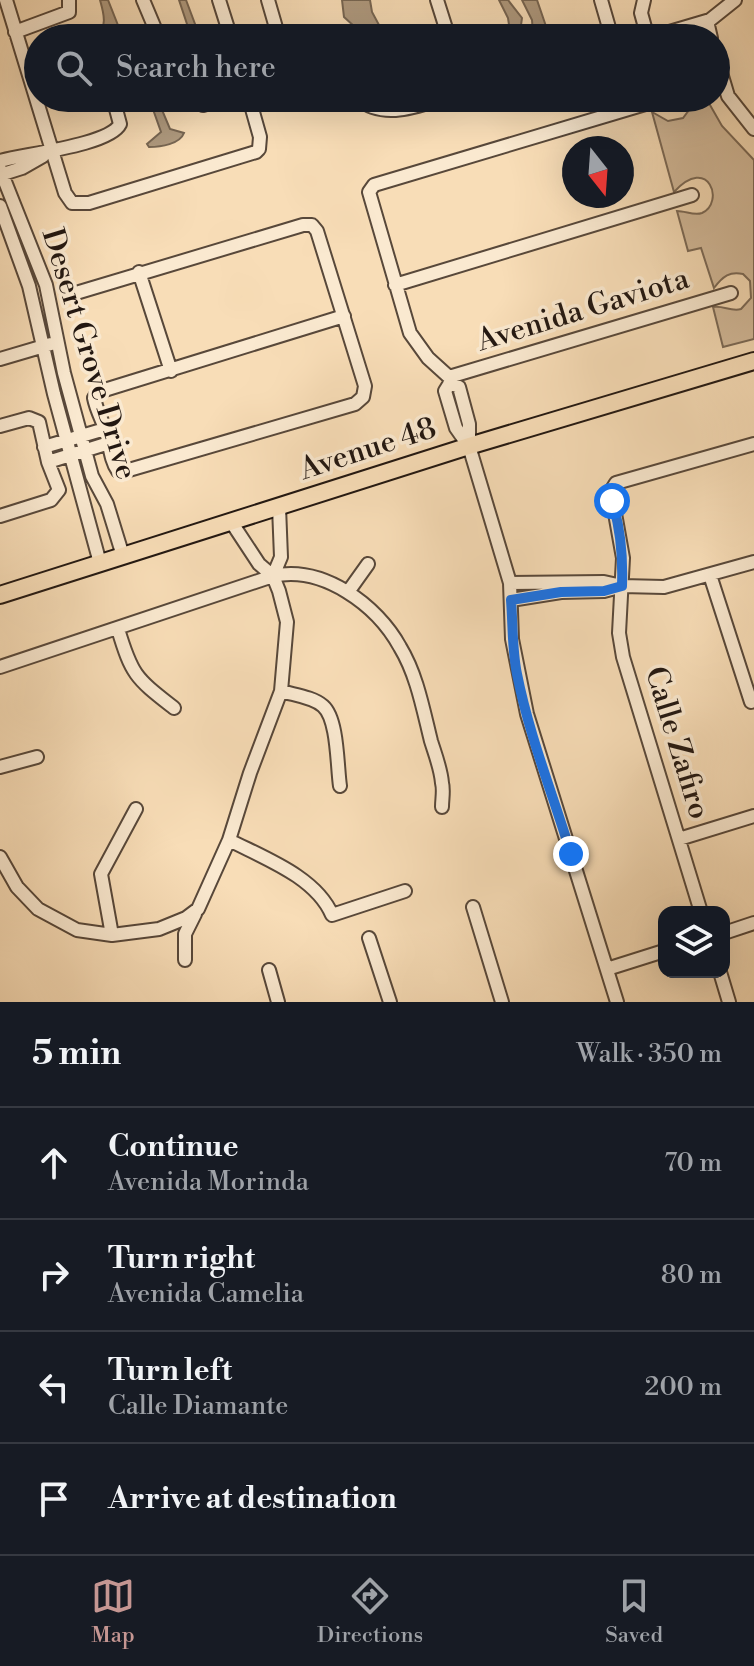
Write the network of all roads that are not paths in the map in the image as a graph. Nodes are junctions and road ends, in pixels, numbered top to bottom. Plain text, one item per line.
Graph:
1 (6, 0) edge
2 (69, 0) edge
3 (143, 0) edge
4 (219, 0) edge
5 (268, 0) edge
6 (437, 0) edge
7 (601, 0) edge
8 (644, 0) edge
9 (735, 0) edge
10 (707, 21) junction
11 (37, 24) edge
12 (153, 24) edge
13 (227, 24) edge
14 (275, 24) edge
15 (445, 24) edge
16 (608, 24) edge
17 (644, 24) edge
18 (697, 24) edge
19 (708, 24) edge
20 (24, 29) edge
21 (15, 32) junction
22 (24, 58) edge
23 (730, 99) edge
24 (42, 112) edge
25 (117, 112) edge
26 (253, 112) edge
27 (619, 112) edge
28 (754, 129) edge
29 (53, 150) junction
30 (1, 170) edge
31 (692, 195) dead end
32 (0, 206) edge
33 (139, 272) junction
34 (395, 285) junction
35 (76, 293) dead end
36 (731, 293) dead end
37 (344, 316) junction
38 (58, 342) junction
39 (43, 346) junction
40 (0, 359) edge
41 (754, 361) edge
42 (171, 371) junction
43 (449, 380) junction
44 (0, 426) edge
45 (105, 429) junction
46 (74, 438) junction
47 (109, 443) junction
48 (754, 444) edge
49 (469, 446) junction
50 (44, 447) junction
51 (78, 452) junction
52 (48, 462) junction
53 (92, 476) junction
54 (78, 480) junction
55 (279, 507) junction
56 (0, 516) edge
57 (232, 523) junction
58 (123, 556) junction
59 (754, 562) edge
60 (100, 563) junction
61 (368, 564) dead end
62 (710, 575) junction
63 (273, 576) junction
64 (510, 583) junction
65 (622, 586) junction
66 (551, 587) junction
67 (348, 592) junction
68 (0, 595) edge
69 (511, 600) junction
70 (118, 629) junction
71 (0, 667) edge
72 (281, 691) junction
73 (751, 702) dead end
74 (174, 708) dead end
75 (37, 757) dead end
76 (0, 767) edge
77 (340, 786) dead end
78 (442, 807) dead end
79 (136, 809) dead end
80 (754, 816) edge
81 (679, 839) junction
82 (229, 840) junction
83 (0, 857) edge
84 (405, 891) dead end
85 (699, 906) edge
86 (473, 907) dead end
87 (198, 909) junction
88 (754, 923) edge
89 (730, 931) edge
90 (112, 935) junction
91 (369, 938) dead end
92 (658, 953) edge
93 (185, 960) dead end
94 (607, 969) junction
95 (269, 970) dead end
96 (722, 978) edge
97 (278, 1002) edge
98 (390, 1002) edge
99 (502, 1002) edge
100 (617, 1002) edge
101 (729, 1002) edge

1 - 21 street
2 - 11 street
3 - 12 street
4 - 13 street
5 - 14 street
6 - 15 street
7 - 16 street
8 - 17 street
9 - 10 street
10 - 18 street
10 - 19 street
20 - 21 street
21 - 22 street
23 - 28 street
24 - 29 street
25 - 29 street
26 - 29 street
27 - 34 street
29 - 30 street
30 - 38 street, Desert Grove Drive
31 - 34 street
32 - 39 street, Desert Grove Drive
33 - 35 street
33 - 37 street
33 - 42 street
34 - 43 street
36 - 43 street, Avenida Gaviota
37 - 42 street
37 - 47 street
38 - 39 street
38 - 46 street, Desert Grove Drive
39 - 40 street
39 - 46 street, Desert Grove Drive
41 - 49 main road, Avenue 48
42 - 45 street
43 - 49 street
44 - 50 street
45 - 46 street
45 - 47 street
46 - 50 street
46 - 51 street, Desert Grove Drive
47 - 51 street
48 - 65 street, Calle Zafiro
49 - 55 main road, Avenue 48
49 - 64 street
50 - 52 street
51 - 52 street
51 - 53 street, Desert Grove Drive
51 - 54 street, Desert Grove Drive
52 - 56 street
53 - 54 street
53 - 58 street, Desert Grove Drive
54 - 60 street, Desert Grove Drive
55 - 57 main road, Avenue 48
55 - 63 street
57 - 58 main road, Avenue 48
57 - 63 street
58 - 60 main road, Avenue 48
59 - 62 street
60 - 68 main road, Avenue 48
61 - 67 street
62 - 65 street
62 - 73 street
63 - 67 street
63 - 70 street
63 - 72 street
64 - 66 street
64 - 69 street
65 - 66 street
65 - 81 street, Calle Zafiro
66 - 69 street
67 - 78 street
69 - 94 street
70 - 71 street
70 - 74 street
72 - 77 street
72 - 82 street
75 - 76 street
79 - 90 street
80 - 81 street
81 - 85 street, Calle Zafiro
82 - 84 street
82 - 87 street
83 - 90 street
86 - 99 street
87 - 90 street
87 - 93 street
88 - 89 street
91 - 98 street
92 - 94 street
94 - 100 street
95 - 97 street
96 - 101 street

